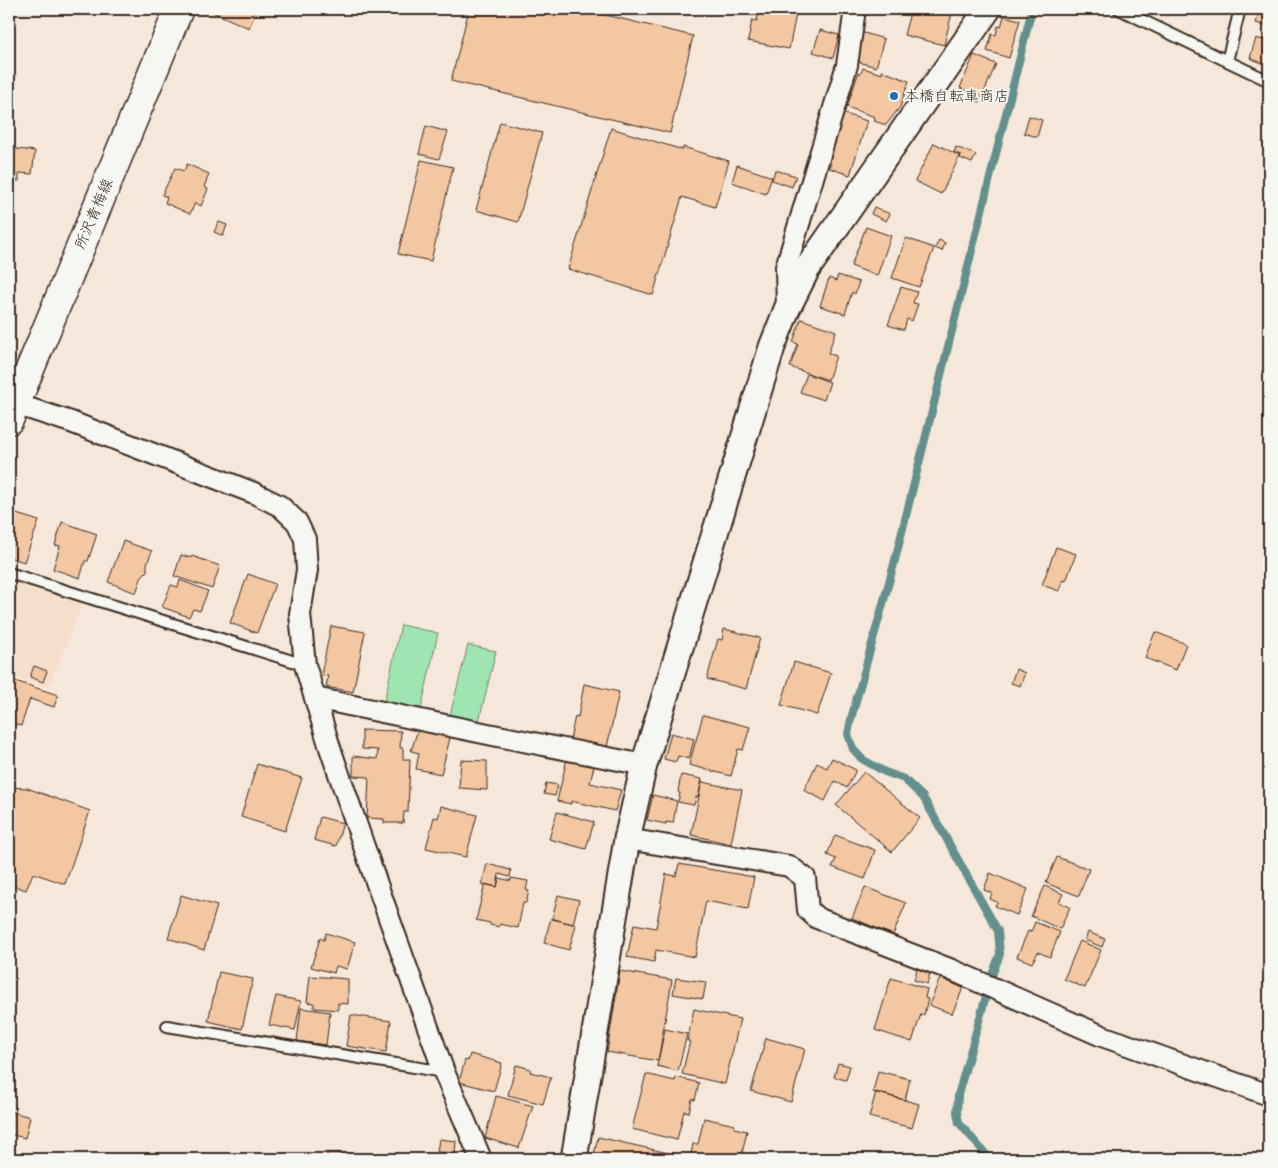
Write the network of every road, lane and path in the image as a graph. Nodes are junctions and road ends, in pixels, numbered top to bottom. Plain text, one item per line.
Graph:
1 (179, 9) edge
2 (855, 9) edge
3 (988, 9) edge
4 (1119, 9) edge
5 (1240, 9) edge
6 (1227, 61) junction
7 (1269, 81) edge
8 (787, 309) junction
9 (12, 412) edge
10 (9, 573) edge
11 (305, 666) junction
12 (315, 698) junction
13 (644, 765) junction
14 (627, 839) junction
15 (167, 1026) dead end
16 (444, 1072) junction
17 (1269, 1095) edge
18 (481, 1159) edge
19 (574, 1159) edge

1 - 9 main road, 所沢青梅線
2 - 8 street
3 - 8 street
4 - 6 lane
5 - 6 lane
6 - 7 lane
8 - 13 street
9 - 11 street
10 - 11 lane
11 - 12 street
12 - 13 street
12 - 16 street
13 - 14 street
14 - 17 street
14 - 19 street
15 - 16 lane
16 - 18 street

